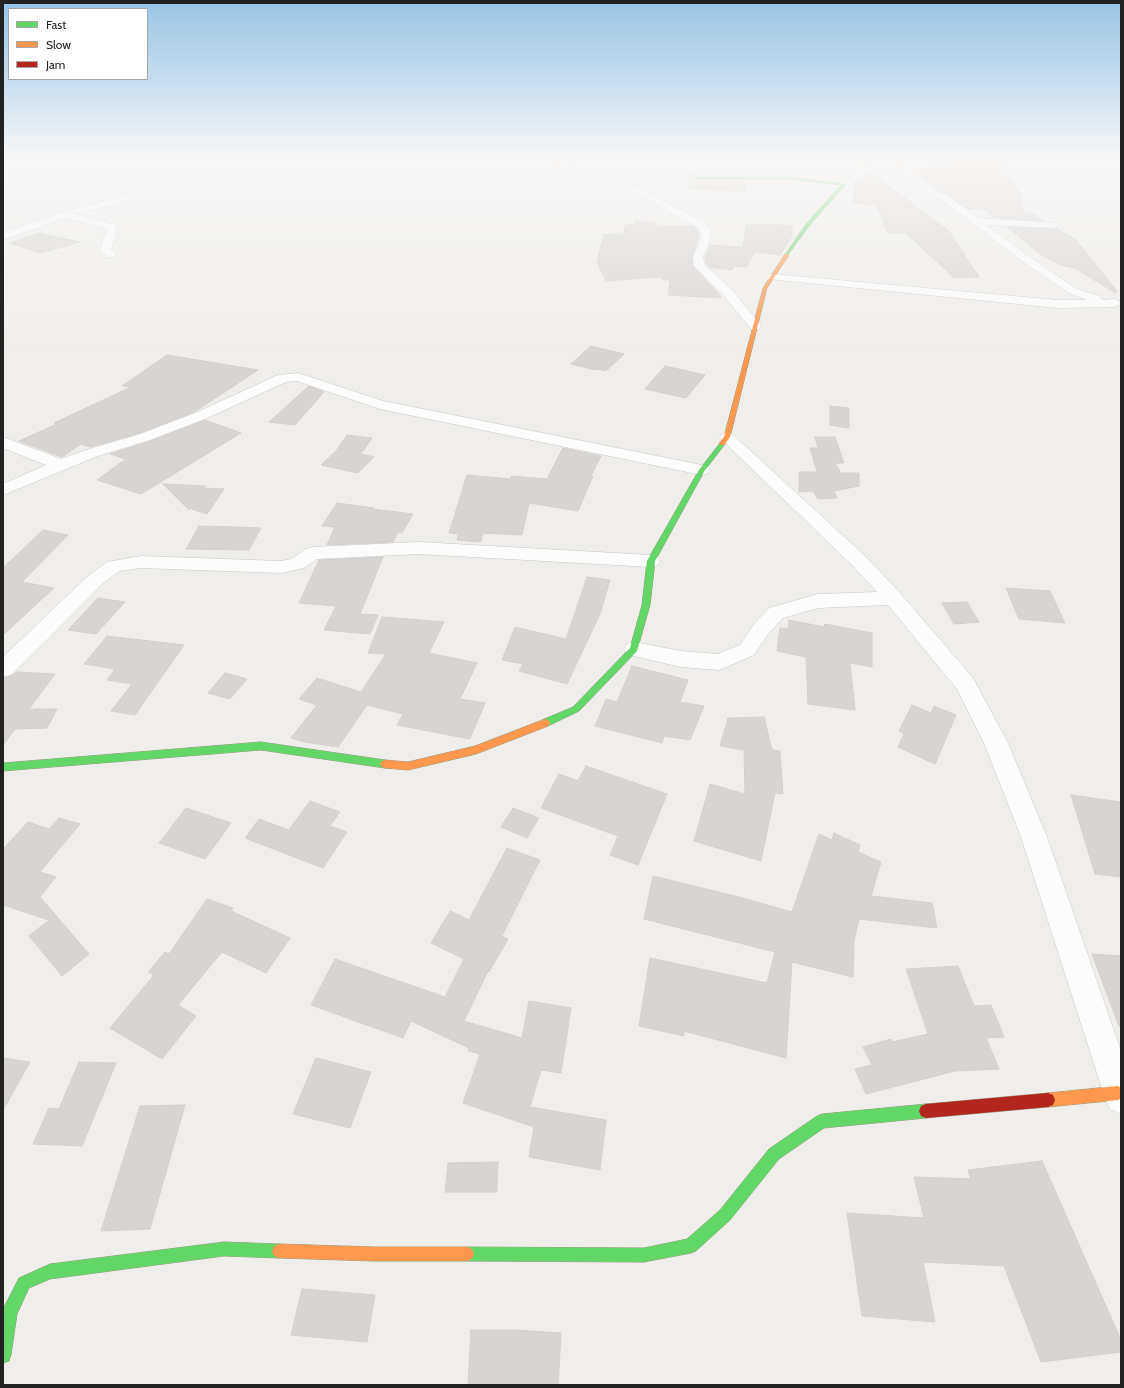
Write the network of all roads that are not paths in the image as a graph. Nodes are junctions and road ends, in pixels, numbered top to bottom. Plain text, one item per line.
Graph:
1 (31, 226) edge
2 (108, 226) edge
3 (702, 226) edge
4 (806, 226) edge
5 (980, 226) edge
6 (3, 237) edge
7 (111, 255) dead end
8 (772, 277) junction
9 (1117, 303) edge
10 (755, 326) junction
11 (727, 437) junction
12 (3, 442) edge
13 (62, 465) junction
14 (702, 470) junction
15 (3, 490) edge
16 (651, 561) junction
17 (893, 598) junction
18 (634, 649) junction
19 (3, 669) edge
20 (3, 767) edge
21 (1120, 1095) edge
22 (3, 1355) edge

1 - 6 street
2 - 7 street
3 - 10 street
4 - 8 street
5 - 9 street
8 - 9 street
8 - 10 street
10 - 11 street
11 - 14 street
11 - 17 street
12 - 13 street
13 - 14 street
13 - 15 street
14 - 16 street
16 - 18 street
16 - 19 street
17 - 18 street
17 - 21 street
18 - 20 street
21 - 22 street

